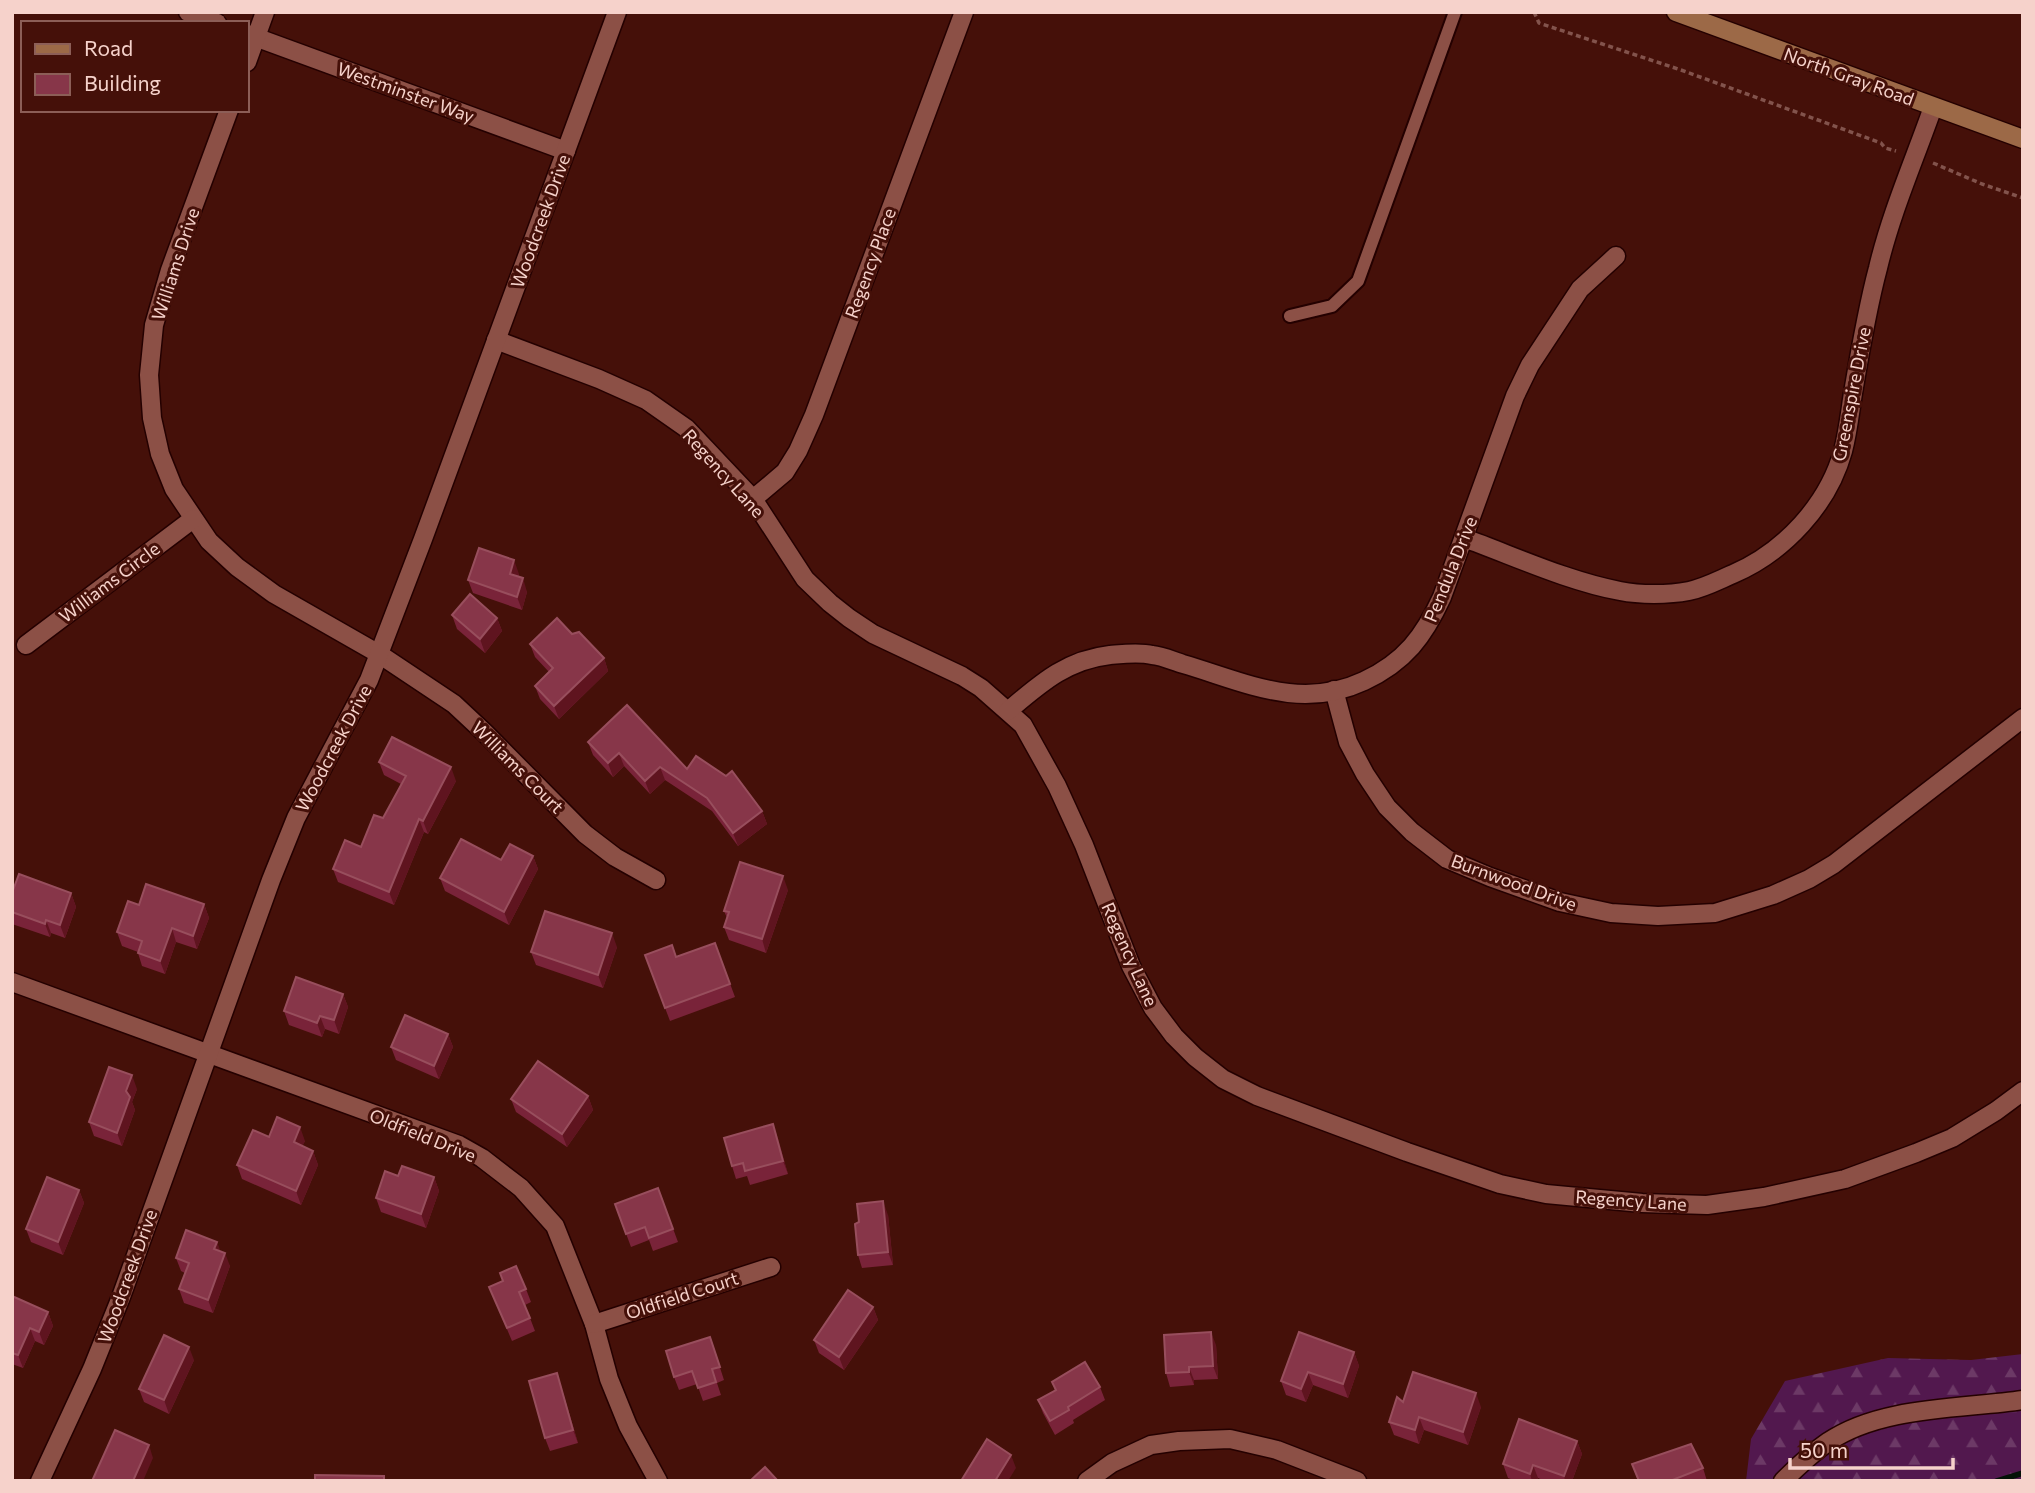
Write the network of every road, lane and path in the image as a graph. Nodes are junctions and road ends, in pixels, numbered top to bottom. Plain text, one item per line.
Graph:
1 (188, 12) edge
2 (265, 12) edge
3 (617, 12) edge
4 (964, 12) edge
5 (1455, 12) edge
6 (1534, 12) edge
7 (1676, 12) edge
8 (212, 21) edge
9 (251, 35) edge
10 (248, 55) edge
11 (1933, 107) junction
12 (228, 112) edge
13 (2023, 139) edge
14 (566, 150) junction
15 (1916, 155) junction
16 (2023, 198) edge
17 (1616, 256) dead end
18 (1290, 316) dead end
19 (496, 340) junction
20 (752, 499) junction
21 (193, 519) junction
22 (1464, 538) junction
23 (26, 645) dead end
24 (379, 654) junction
25 (1334, 691) junction
26 (1008, 711) junction
27 (2023, 719) edge
28 (656, 880) dead end
29 (12, 982) edge
30 (208, 1054) junction
31 (2023, 1091) edge
32 (771, 1267) dead end
33 (594, 1324) junction
34 (2023, 1400) edge
35 (40, 1481) edge
36 (657, 1481) edge
37 (1087, 1481) edge
38 (1357, 1481) edge
39 (1783, 1481) edge

1 - 8 street
2 - 9 street
3 - 14 street, Woodcreek Drive
4 - 20 street, Regency Place
5 - 18 lane
6 - 15 path
7 - 11 street, North Gray Road
9 - 10 street
9 - 14 street, Westminster Way
11 - 13 street, North Gray Road
11 - 15 street, Greenspire Drive
12 - 21 street, Williams Drive
14 - 19 street, Woodcreek Drive
15 - 16 path
15 - 22 street, Greenspire Drive
17 - 22 street, Pendula Drive
19 - 20 street, Regency Lane
19 - 24 street, Woodcreek Drive
20 - 26 street, Regency Lane
21 - 23 street, Williams Circle
21 - 24 street, Williams Drive
22 - 25 street, Pendula Drive
24 - 28 street, Williams Court
24 - 30 street, Woodcreek Drive
25 - 26 street, Pendula Drive
25 - 27 street, Burnwood Drive
26 - 31 street, Regency Lane
29 - 30 street, Oldfield Drive
30 - 33 street, Oldfield Drive
30 - 35 street, Woodcreek Drive
32 - 33 street, Oldfield Court
33 - 36 street, Oldfield Drive
34 - 39 street
37 - 38 street

